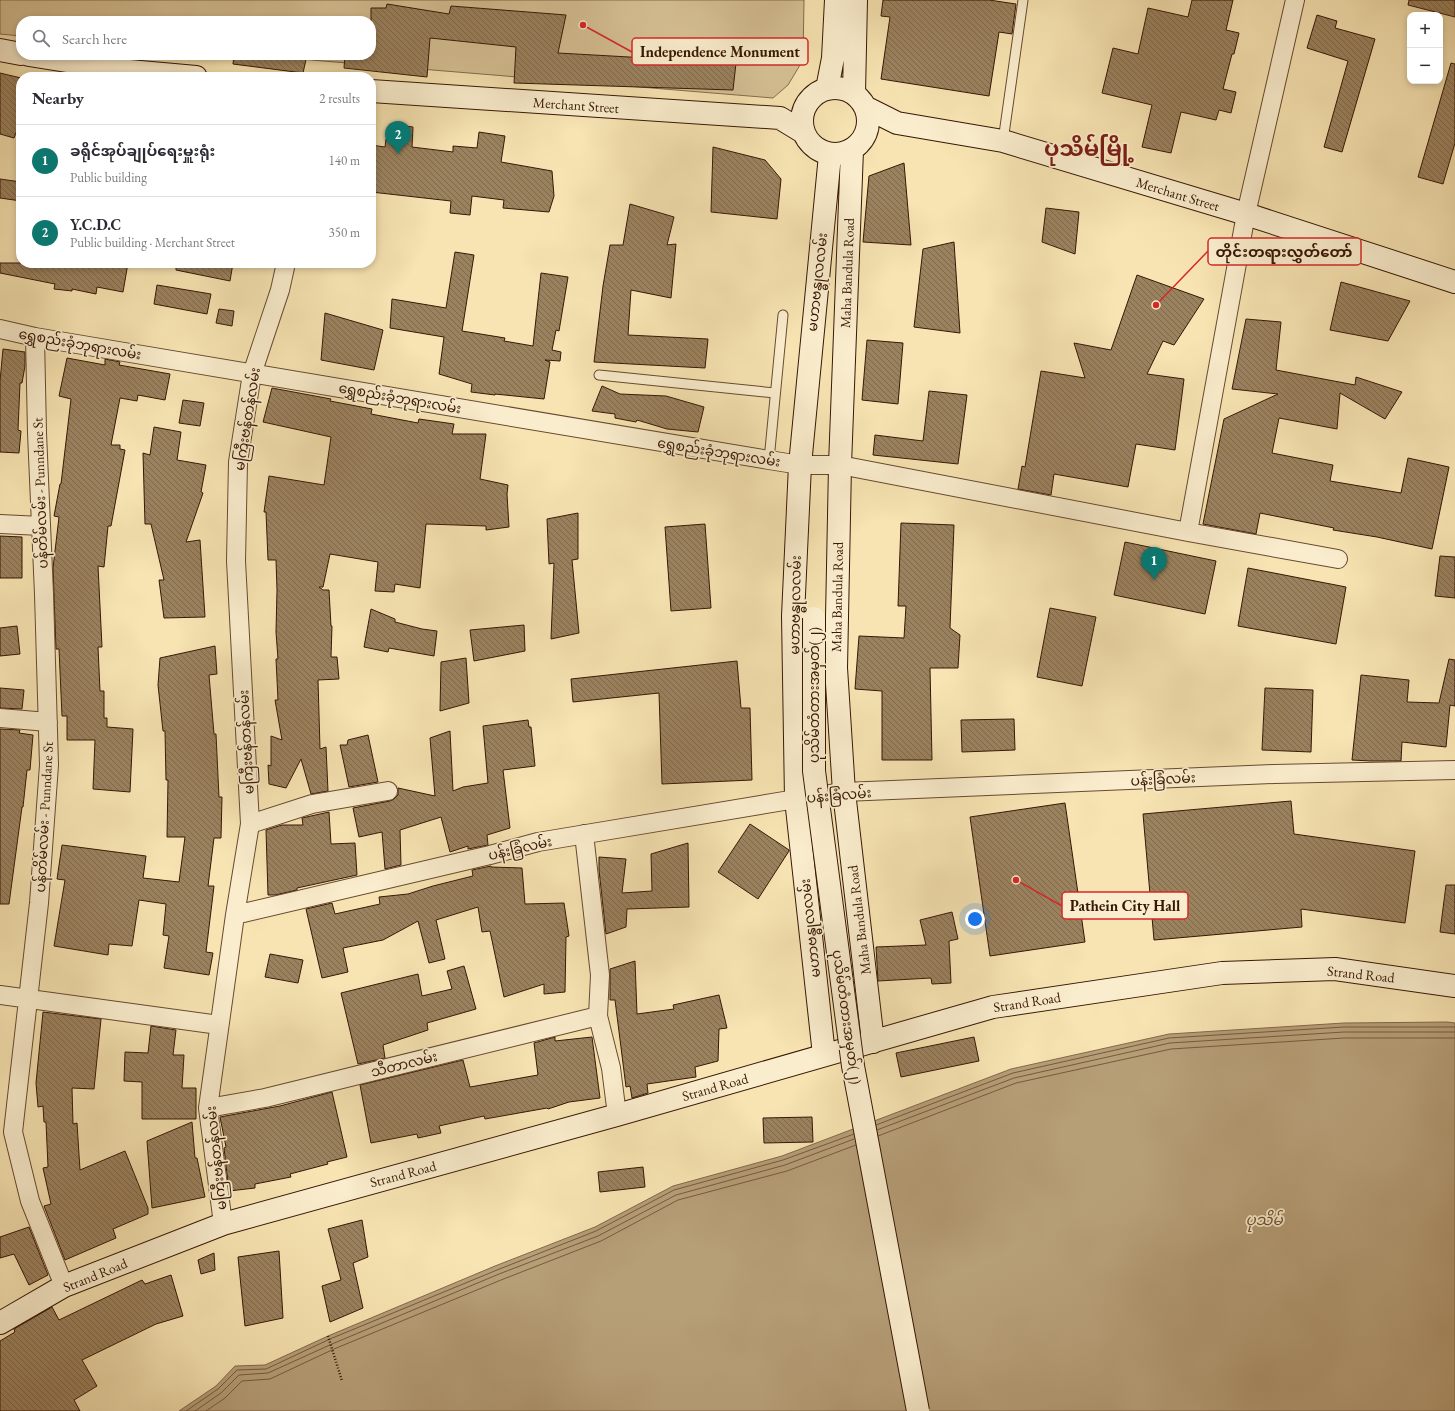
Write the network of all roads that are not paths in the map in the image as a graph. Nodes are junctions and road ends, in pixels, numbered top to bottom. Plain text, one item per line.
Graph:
1 (836, 0) edge
2 (856, 0) edge
3 (1023, 0) edge
4 (1295, 0) edge
5 (0, 50) edge
6 (16, 53) edge
7 (55, 60) edge
8 (118, 72) edge
9 (827, 89) junction
10 (376, 91) edge
11 (859, 100) junction
12 (806, 105) junction
13 (780, 118) junction
14 (897, 123) junction
15 (866, 131) junction
16 (803, 132) junction
17 (1003, 141) junction
18 (852, 150) junction
19 (830, 154) junction
20 (1246, 214) junction
21 (285, 268) edge
22 (1455, 282) edge
23 (783, 315) dead end
24 (0, 329) edge
25 (35, 337) junction
26 (252, 374) junction
27 (599, 376) dead end
28 (775, 393) junction
29 (769, 460) junction
30 (800, 465) junction
31 (840, 465) junction
32 (0, 524) edge
33 (40, 526) junction
34 (1188, 532) junction
35 (1338, 559) dead end
36 (795, 571) junction
37 (838, 576) junction
38 (814, 618) junction
39 (0, 718) edge
40 (48, 722) junction
41 (1455, 770) edge
42 (388, 791) dead end
43 (844, 792) junction
44 (796, 799) junction
45 (250, 824) junction
46 (584, 834) junction
47 (235, 915) junction
48 (1455, 986) edge
49 (0, 995) edge
50 (27, 999) junction
51 (598, 1016) junction
52 (220, 1025) junction
53 (873, 1042) junction
54 (824, 1055) junction
55 (208, 1108) junction
56 (617, 1115) junction
57 (223, 1224) junction
58 (64, 1286) junction
59 (0, 1323) edge
60 (918, 1411) edge

1 - 9 main road
2 - 11 main road
3 - 17 lane
4 - 20 street
5 - 6 main road
7 - 8 main road
9 - 11 main road
9 - 12 main road
10 - 13 main road, Merchant Street
11 - 14 main road, Merchant Street
11 - 15 main road
12 - 13 main road
12 - 16 main road
13 - 16 main road
14 - 15 main road, Merchant Street
14 - 17 main road, Merchant Street
15 - 18 main road
16 - 19 main road
17 - 20 main road, Merchant Street
18 - 19 main road
18 - 31 main road, Maha Bandula Road
19 - 30 main road, မဟာဗန္ဓုလလမ်း
20 - 22 main road, Merchant Street
20 - 34 street
21 - 26 street, မကြီးဗန်တန်လမ်း
23 - 28 lane
24 - 25 street, ရွှေစည်းခုံဘုရားလမ်း
25 - 26 street, ရွှေစည်းခုံဘုရားလမ်း
25 - 33 street, ပန်တိမ်လမ်း - Punndane St
26 - 29 street, ရွှေစည်းခုံဘုရားလမ်း
26 - 45 street, မကြီးဗန်တန်လမ်း
27 - 28 lane
28 - 29 lane
29 - 30 street, ရွှေစည်းခုံဘုရားလမ်း
30 - 31 street, ရွှေစည်းခုံဘုရားလမ်း
30 - 36 main road, မဟာဗန္ဓုလလမ်း
31 - 34 street, ရွှေစည်းခုံဘုရားလမ်း
31 - 37 main road, Maha Bandula Road
32 - 33 street
33 - 40 street, ပန်တိမ်လမ်း - Punndane St
34 - 35 street, ရွှေစည်းခုံဘုရားလမ်း
36 - 38 main road
36 - 44 main road, မဟာဗန္ဓုလလမ်း
37 - 38 main road
37 - 43 main road, Maha Bandula Road
38 - 60 main road, ပုသိမ်တံတားအမှတ်(၂), bridge
39 - 40 street
40 - 50 street, ပန်တိမ်လမ်း - Punndane St
41 - 43 street, ပန်းခြံလမ်း
42 - 45 street
43 - 44 street, ပန်းခြံလမ်း
43 - 53 main road, Maha Bandula Road
44 - 46 street, ပန်းခြံလမ်း
44 - 54 main road, မဟာဗန္ဓုလလမ်း
45 - 47 street, မကြီးဗန်တန်လမ်း
46 - 47 street, ပန်းခြံလမ်း
46 - 51 street
47 - 52 street, မကြီးဗန်တန်လမ်း
48 - 53 main road, Strand Road
49 - 50 street
50 - 52 street
50 - 58 street, ပန်တိမ်လမ်း - Punndane St
51 - 55 street, သီတာလမ်း
51 - 56 street
52 - 55 street, မကြီးဗန်တန်လမ်း
53 - 54 main road, Strand Road
54 - 56 main road, Strand Road
55 - 57 street, မကြီးဗန်တန်လမ်း
56 - 57 main road, Strand Road
57 - 58 main road, Strand Road
58 - 59 main road, Strand Road

